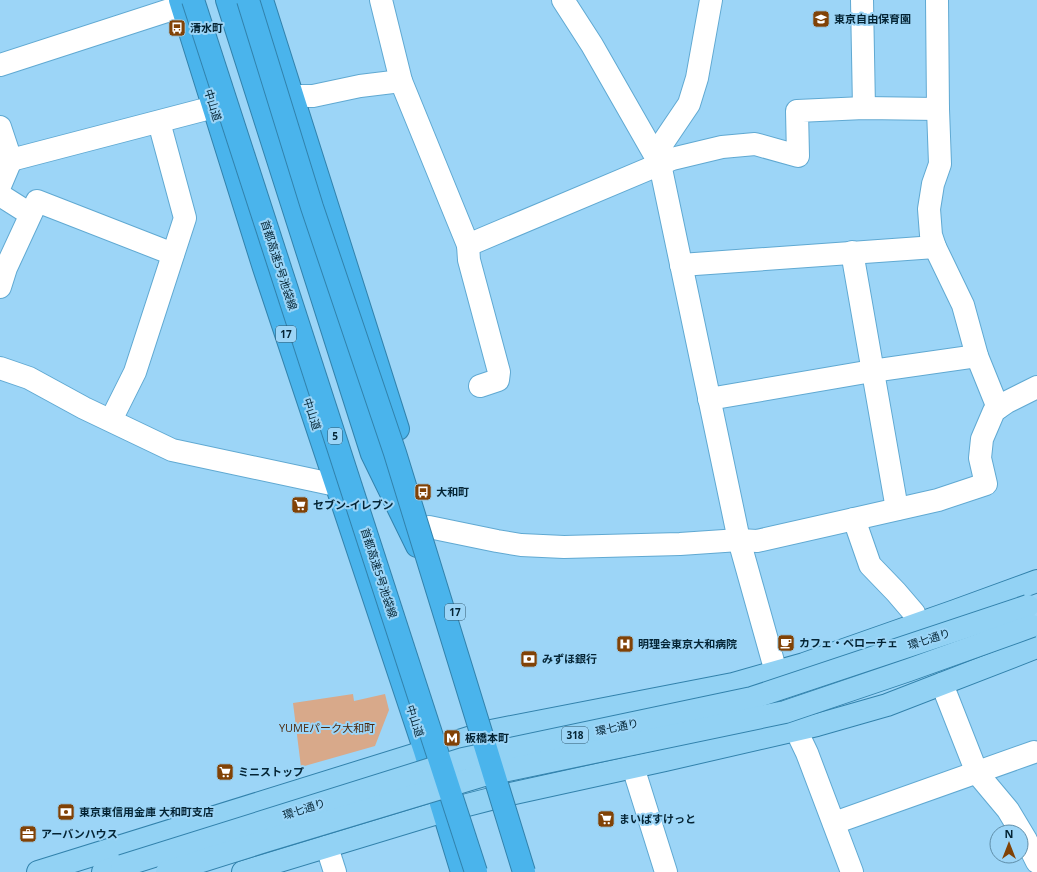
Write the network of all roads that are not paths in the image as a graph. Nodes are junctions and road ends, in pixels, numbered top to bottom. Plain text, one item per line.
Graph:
1 (227, 0) edge
2 (248, 0) edge
3 (262, 0) edge
4 (381, 0) edge
5 (563, 0) edge
6 (711, 0) edge
7 (862, 0) edge
8 (937, 0) edge
9 (186, 2) edge
10 (0, 65) edge
11 (401, 81) junction
12 (292, 96) junction
13 (214, 107) junction
14 (864, 108) junction
15 (938, 108) junction
16 (159, 122) junction
17 (0, 127) edge
18 (11, 160) junction
19 (660, 164) junction
20 (0, 186) edge
21 (0, 195) edge
22 (30, 214) junction
23 (468, 245) junction
24 (935, 247) junction
25 (852, 252) junction
26 (173, 254) junction
27 (681, 265) junction
28 (0, 287) edge
29 (978, 356) junction
30 (0, 368) edge
31 (872, 371) junction
32 (480, 386) dead end
33 (1035, 394) edge
34 (709, 399) junction
35 (998, 408) junction
36 (111, 420) junction
37 (336, 485) junction
38 (897, 509) junction
39 (854, 519) junction
40 (429, 527) junction
41 (739, 540) junction
42 (1037, 581) edge
43 (1033, 615) edge
44 (917, 624) junction
45 (462, 638) junction
46 (1037, 647) edge
47 (396, 666) junction
48 (776, 672) junction
49 (942, 684) junction
50 (796, 730) junction
51 (491, 731) junction
52 (425, 751) junction
53 (1034, 752) dead end
54 (632, 767) junction
55 (977, 773) junction
56 (510, 794) junction
57 (444, 811) junction
58 (834, 823) junction
59 (327, 846) junction
60 (1037, 862) edge
61 (113, 869) edge
62 (38, 872) edge
63 (167, 872) edge
64 (243, 872) edge
65 (335, 872) edge
66 (462, 872) edge
67 (476, 872) edge
68 (524, 872) edge
69 (534, 872) edge
70 (666, 872) edge
71 (852, 872) edge

1 - 45 highway
2 - 68 highway, bridge
3 - 12 highway, 17
4 - 11 street
5 - 19 street
6 - 19 street
7 - 14 street
8 - 15 street
9 - 10 street
9 - 13 highway, 中山道 / 17
9 - 47 highway, 17
9 - 67 highway, 首都高速5号池袋線 / 5, bridge
11 - 12 street
11 - 23 street
12 - 40 highway, 17
13 - 16 street
13 - 37 highway, 中山道 / 17
14 - 15 street
14 - 19 street
15 - 24 street
16 - 18 street
16 - 26 street
17 - 18 street
18 - 20 street
19 - 23 street
19 - 27 street
21 - 22 street
22 - 26 street
22 - 28 street
23 - 32 street
24 - 25 street
24 - 29 street
25 - 27 street
25 - 31 street
26 - 36 street
27 - 34 street
29 - 31 street
29 - 35 street
30 - 36 street
31 - 34 street
31 - 38 street
33 - 35 street
34 - 41 street
35 - 38 street
36 - 37 street
37 - 47 highway, 中山道 / 17
38 - 39 street
39 - 41 street
39 - 44 street
40 - 41 street
40 - 45 highway, 17
41 - 48 street
42 - 44 main road
43 - 61 main road, 環七通り / 318, bridge
43 - 63 main road, 環七通り / 318, bridge
44 - 48 main road
45 - 51 highway, 17
46 - 49 main road
47 - 52 highway, 中山道 / 17
48 - 51 main road
49 - 50 main road
49 - 55 street
50 - 54 main road
50 - 58 street
51 - 52 main road
51 - 56 highway, 17
52 - 57 highway, 中山道 / 17
52 - 62 main road
53 - 55 street
54 - 56 main road
54 - 70 street
55 - 58 street
55 - 60 street
56 - 57 main road
56 - 69 highway, 17
57 - 59 main road
57 - 66 highway, 中山道 / 17
58 - 71 street
59 - 64 main road
59 - 65 street

